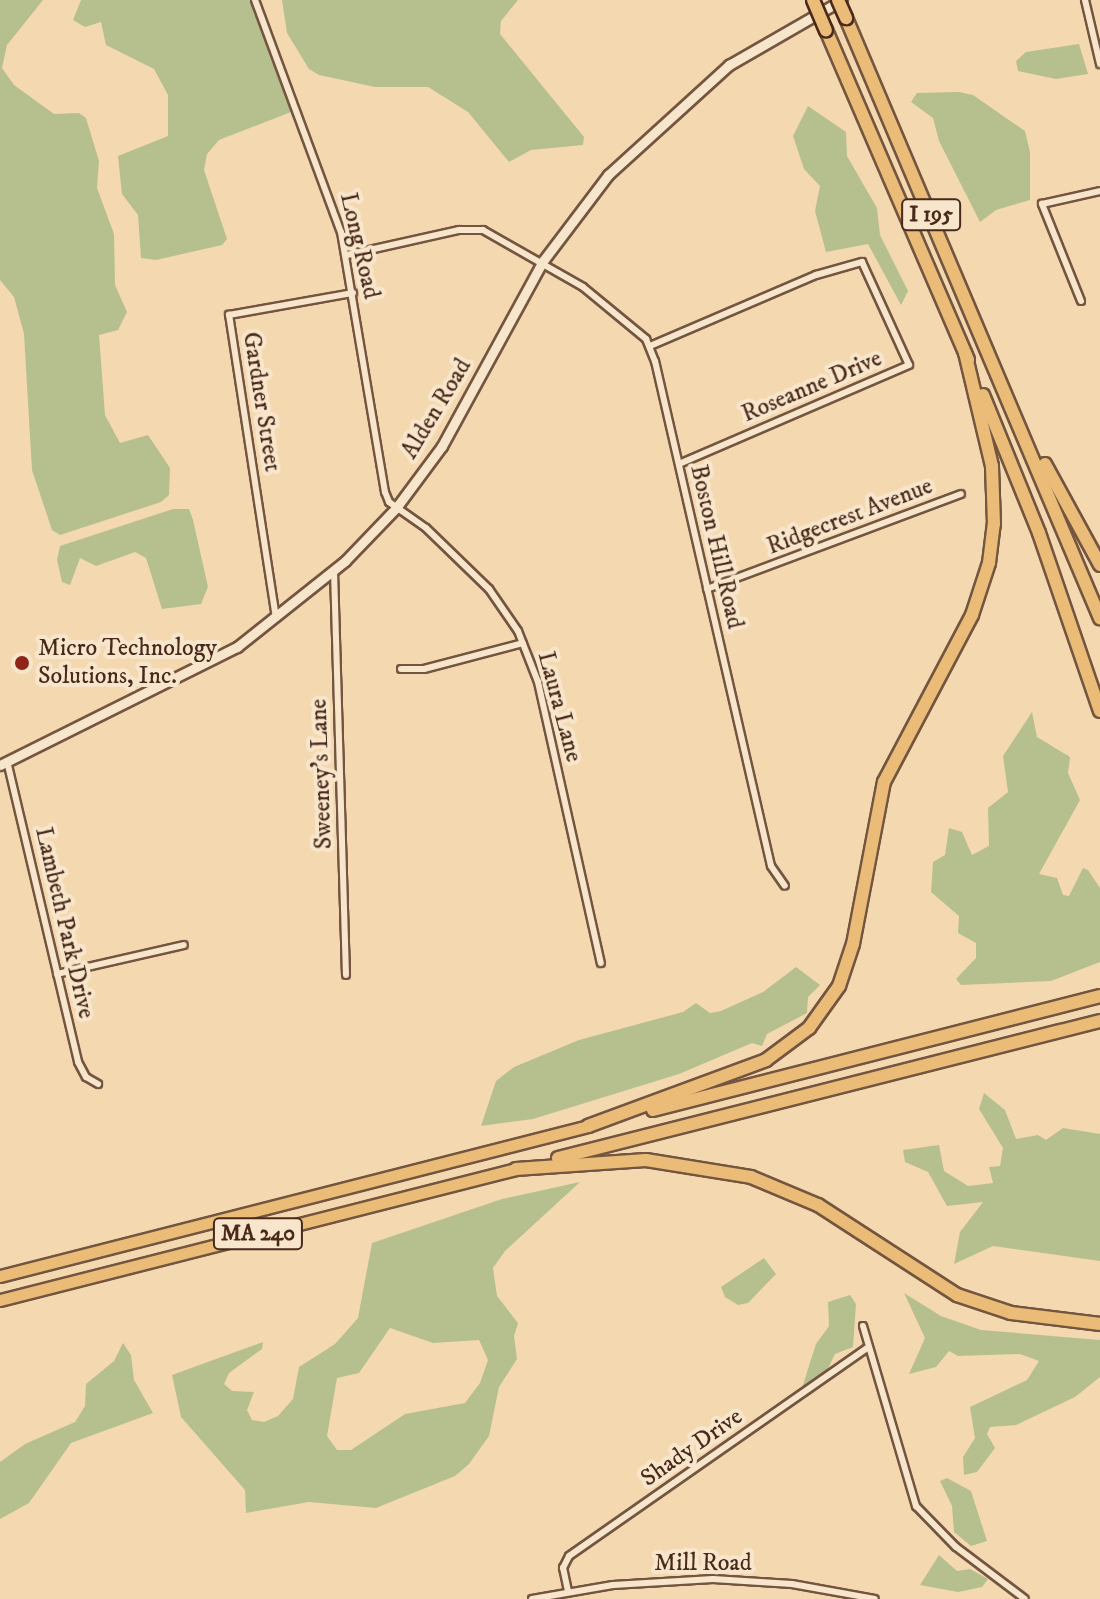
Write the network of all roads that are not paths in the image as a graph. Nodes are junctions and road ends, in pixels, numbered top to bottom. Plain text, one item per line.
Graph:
1 (255, 0) edge
2 (813, 0) edge
3 (840, 0) edge
4 (1085, 0) edge
5 (1100, 64) edge
6 (1100, 191) edge
7 (347, 255) junction
8 (543, 261) junction
9 (353, 293) junction
10 (1081, 301) dead end
11 (650, 346) junction
12 (965, 353) junction
13 (1016, 412) junction
14 (679, 464) junction
15 (961, 494) dead end
16 (396, 508) junction
17 (1100, 565) edge
18 (334, 571) junction
19 (707, 589) junction
20 (277, 618) junction
21 (1100, 618) edge
22 (523, 643) junction
23 (401, 669) dead end
24 (1100, 711) edge
25 (3, 763) edge
26 (785, 886) dead end
27 (184, 945) dead end
28 (601, 963) dead end
29 (57, 974) junction
30 (346, 975) dead end
31 (1100, 996) edge
32 (1100, 1021) edge
33 (98, 1084) dead end
34 (588, 1126) junction
35 (516, 1169) junction
36 (0, 1276) edge
37 (0, 1300) edge
38 (1100, 1324) edge
39 (863, 1326) dead end
40 (867, 1348) junction
41 (568, 1591) junction
42 (532, 1599) edge
43 (875, 1599) edge
44 (1025, 1599) edge

1 - 7 street, Long Road
2 - 12 highway, I 195, bridge
3 - 8 main road, Alden Road
3 - 13 highway, I 195, bridge
4 - 5 street
6 - 10 street
7 - 8 street
7 - 9 street, Long Road
8 - 11 street
8 - 16 main road, Alden Road
9 - 16 street, Long Road
9 - 20 street, Gardner Street
11 - 14 street, Boston Hill Road
11 - 14 street, Roseanne Drive
12 - 24 highway, I 195
12 - 34 highway
13 - 17 highway
13 - 21 highway, I 195
14 - 19 street, Boston Hill Road
15 - 19 street, Ridgecrest Avenue
16 - 18 main road, Alden Road
16 - 22 street, Laura Lane
18 - 20 main road, Alden Road
18 - 30 street, Sweeney's Lane
19 - 26 street, Boston Hill Road
20 - 25 main road, Alden Road
22 - 23 street
22 - 28 street, Laura Lane
25 - 29 street, Lambeth Park Drive
27 - 29 street
29 - 33 street, Lambeth Park Drive
31 - 34 highway
32 - 35 highway
34 - 36 highway, MA 240
35 - 37 highway, MA 240
35 - 38 highway
39 - 40 street
40 - 41 street, Shady Drive
40 - 44 street
41 - 42 street, Mill Road
41 - 43 street, Mill Road

